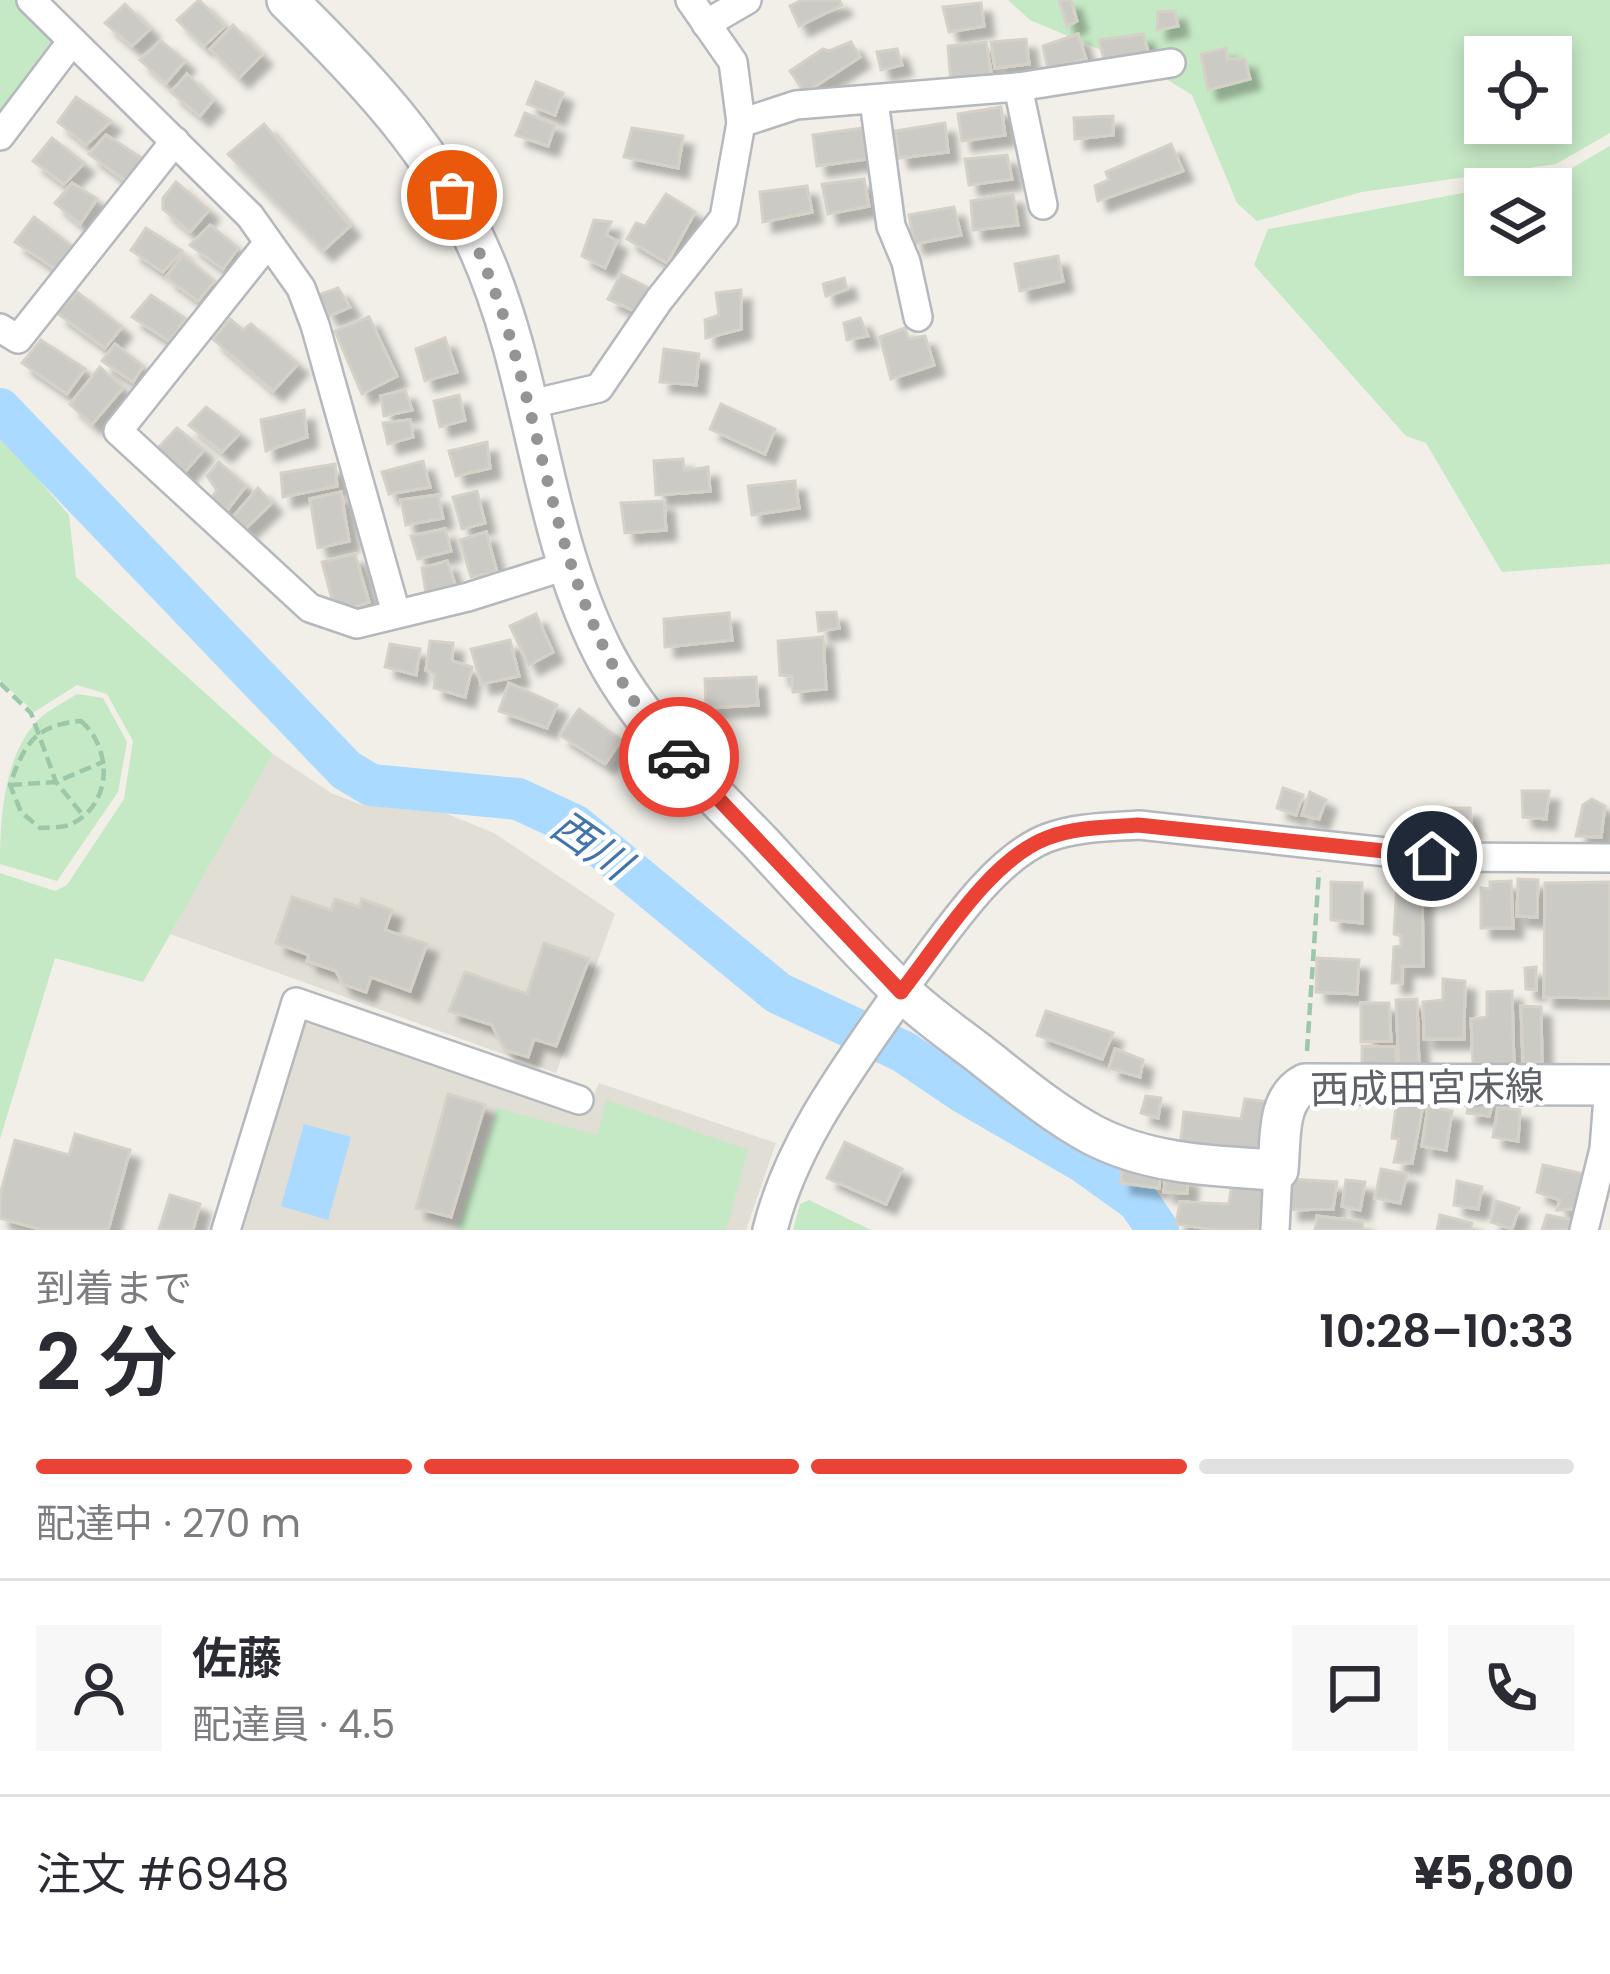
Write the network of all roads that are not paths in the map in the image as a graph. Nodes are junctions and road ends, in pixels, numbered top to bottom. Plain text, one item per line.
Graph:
1 (31, 0) edge
2 (287, 0) edge
3 (747, 0) edge
4 (698, 12) edge
5 (72, 41) junction
6 (1171, 62) dead end
7 (1018, 87) junction
8 (874, 101) junction
9 (741, 123) junction
10 (0, 136) edge
11 (175, 141) junction
12 (1043, 205) dead end
13 (268, 243) junction
14 (918, 317) dead end
15 (0, 328) edge
16 (527, 404) junction
17 (569, 565) junction
18 (396, 613) junction
19 (1610, 858) edge
20 (894, 1002) junction
21 (1610, 1084) edge
22 (579, 1100) dead end
23 (1279, 1170) junction
24 (226, 1230) edge
25 (770, 1230) edge
26 (1275, 1230) edge
27 (1584, 1230) edge

1 - 5 street
2 - 16 main road
3 - 4 street
4 - 9 street
5 - 10 street
5 - 11 street
6 - 7 street
7 - 8 street
7 - 12 street
8 - 9 street
8 - 14 street
9 - 16 street
11 - 13 street
11 - 15 street
13 - 18 street
13 - 18 street
16 - 17 main road
17 - 18 street
17 - 20 main road
19 - 20 street
20 - 23 main road
20 - 25 street
21 - 23 main road, 西成田宮床線
21 - 27 street
22 - 24 street
23 - 26 street

